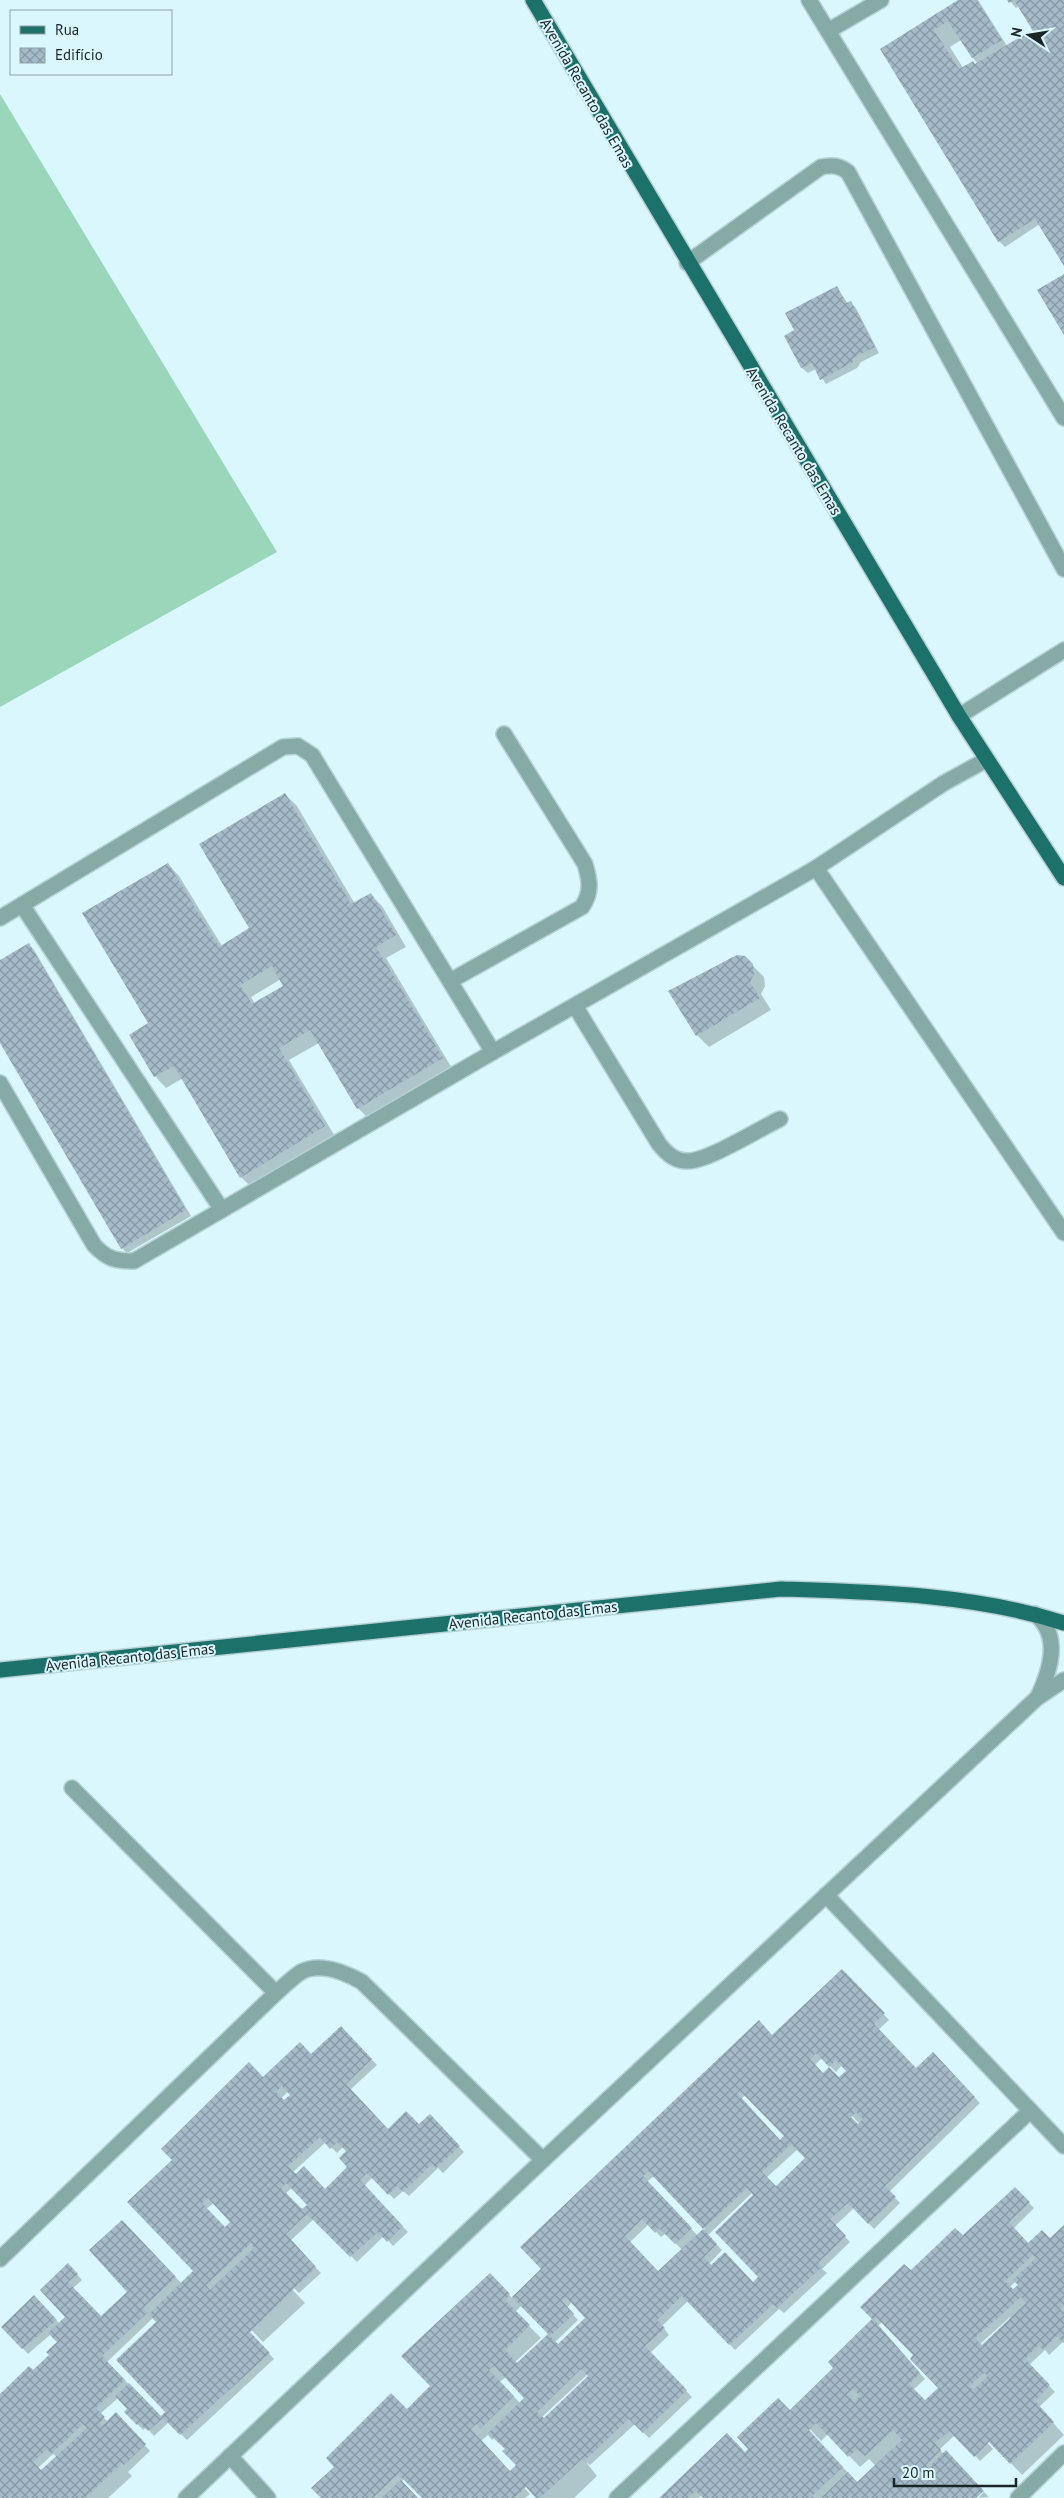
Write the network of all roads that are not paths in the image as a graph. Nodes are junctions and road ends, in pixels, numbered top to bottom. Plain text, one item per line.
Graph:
1 (532, 0) edge
2 (809, 0) edge
3 (881, 0) edge
4 (828, 31) junction
5 (687, 263) junction
6 (1064, 418) edge
7 (1064, 569) edge
8 (1064, 650) edge
9 (959, 716) junction
10 (504, 734) dead end
11 (986, 760) junction
12 (816, 868) junction
13 (1064, 878) edge
14 (22, 905) junction
15 (0, 918) edge
16 (450, 981) junction
17 (575, 1006) junction
18 (493, 1052) junction
19 (0, 1083) edge
20 (780, 1119) dead end
21 (222, 1210) junction
22 (1064, 1233) edge
23 (1035, 1614) junction
24 (1064, 1623) edge
25 (0, 1670) edge
26 (1064, 1680) edge
27 (1037, 1698) junction
28 (72, 1788) dead end
29 (826, 1895) junction
30 (276, 1992) junction
31 (1030, 2111) junction
32 (1064, 2146) edge
33 (543, 2160) junction
34 (0, 2259) edge
35 (1064, 2453) edge
36 (230, 2456) junction
37 (186, 2498) edge
38 (268, 2498) edge
39 (617, 2498) edge
40 (1018, 2498) edge

1 - 5 main road, Avenida Recanto das Emas
2 - 4 street
3 - 4 street
4 - 6 street
5 - 7 street
5 - 9 main road, Avenida Recanto das Emas
8 - 9 street
9 - 11 main road, Avenida Recanto das Emas
10 - 16 street
11 - 12 street
11 - 13 main road, Avenida Recanto das Emas
12 - 17 street
12 - 22 street
14 - 15 street
14 - 16 street
14 - 21 street
16 - 18 street
17 - 18 street
17 - 20 street
18 - 21 street
19 - 21 street
23 - 24 main road, Avenida Recanto das Emas
23 - 25 main road, Avenida Recanto das Emas
23 - 27 street
26 - 27 street
27 - 29 street
28 - 30 street
29 - 31 street
29 - 33 street
30 - 33 street
30 - 34 street
31 - 32 street
31 - 39 street
33 - 36 street
35 - 40 street
36 - 37 street
36 - 38 street

